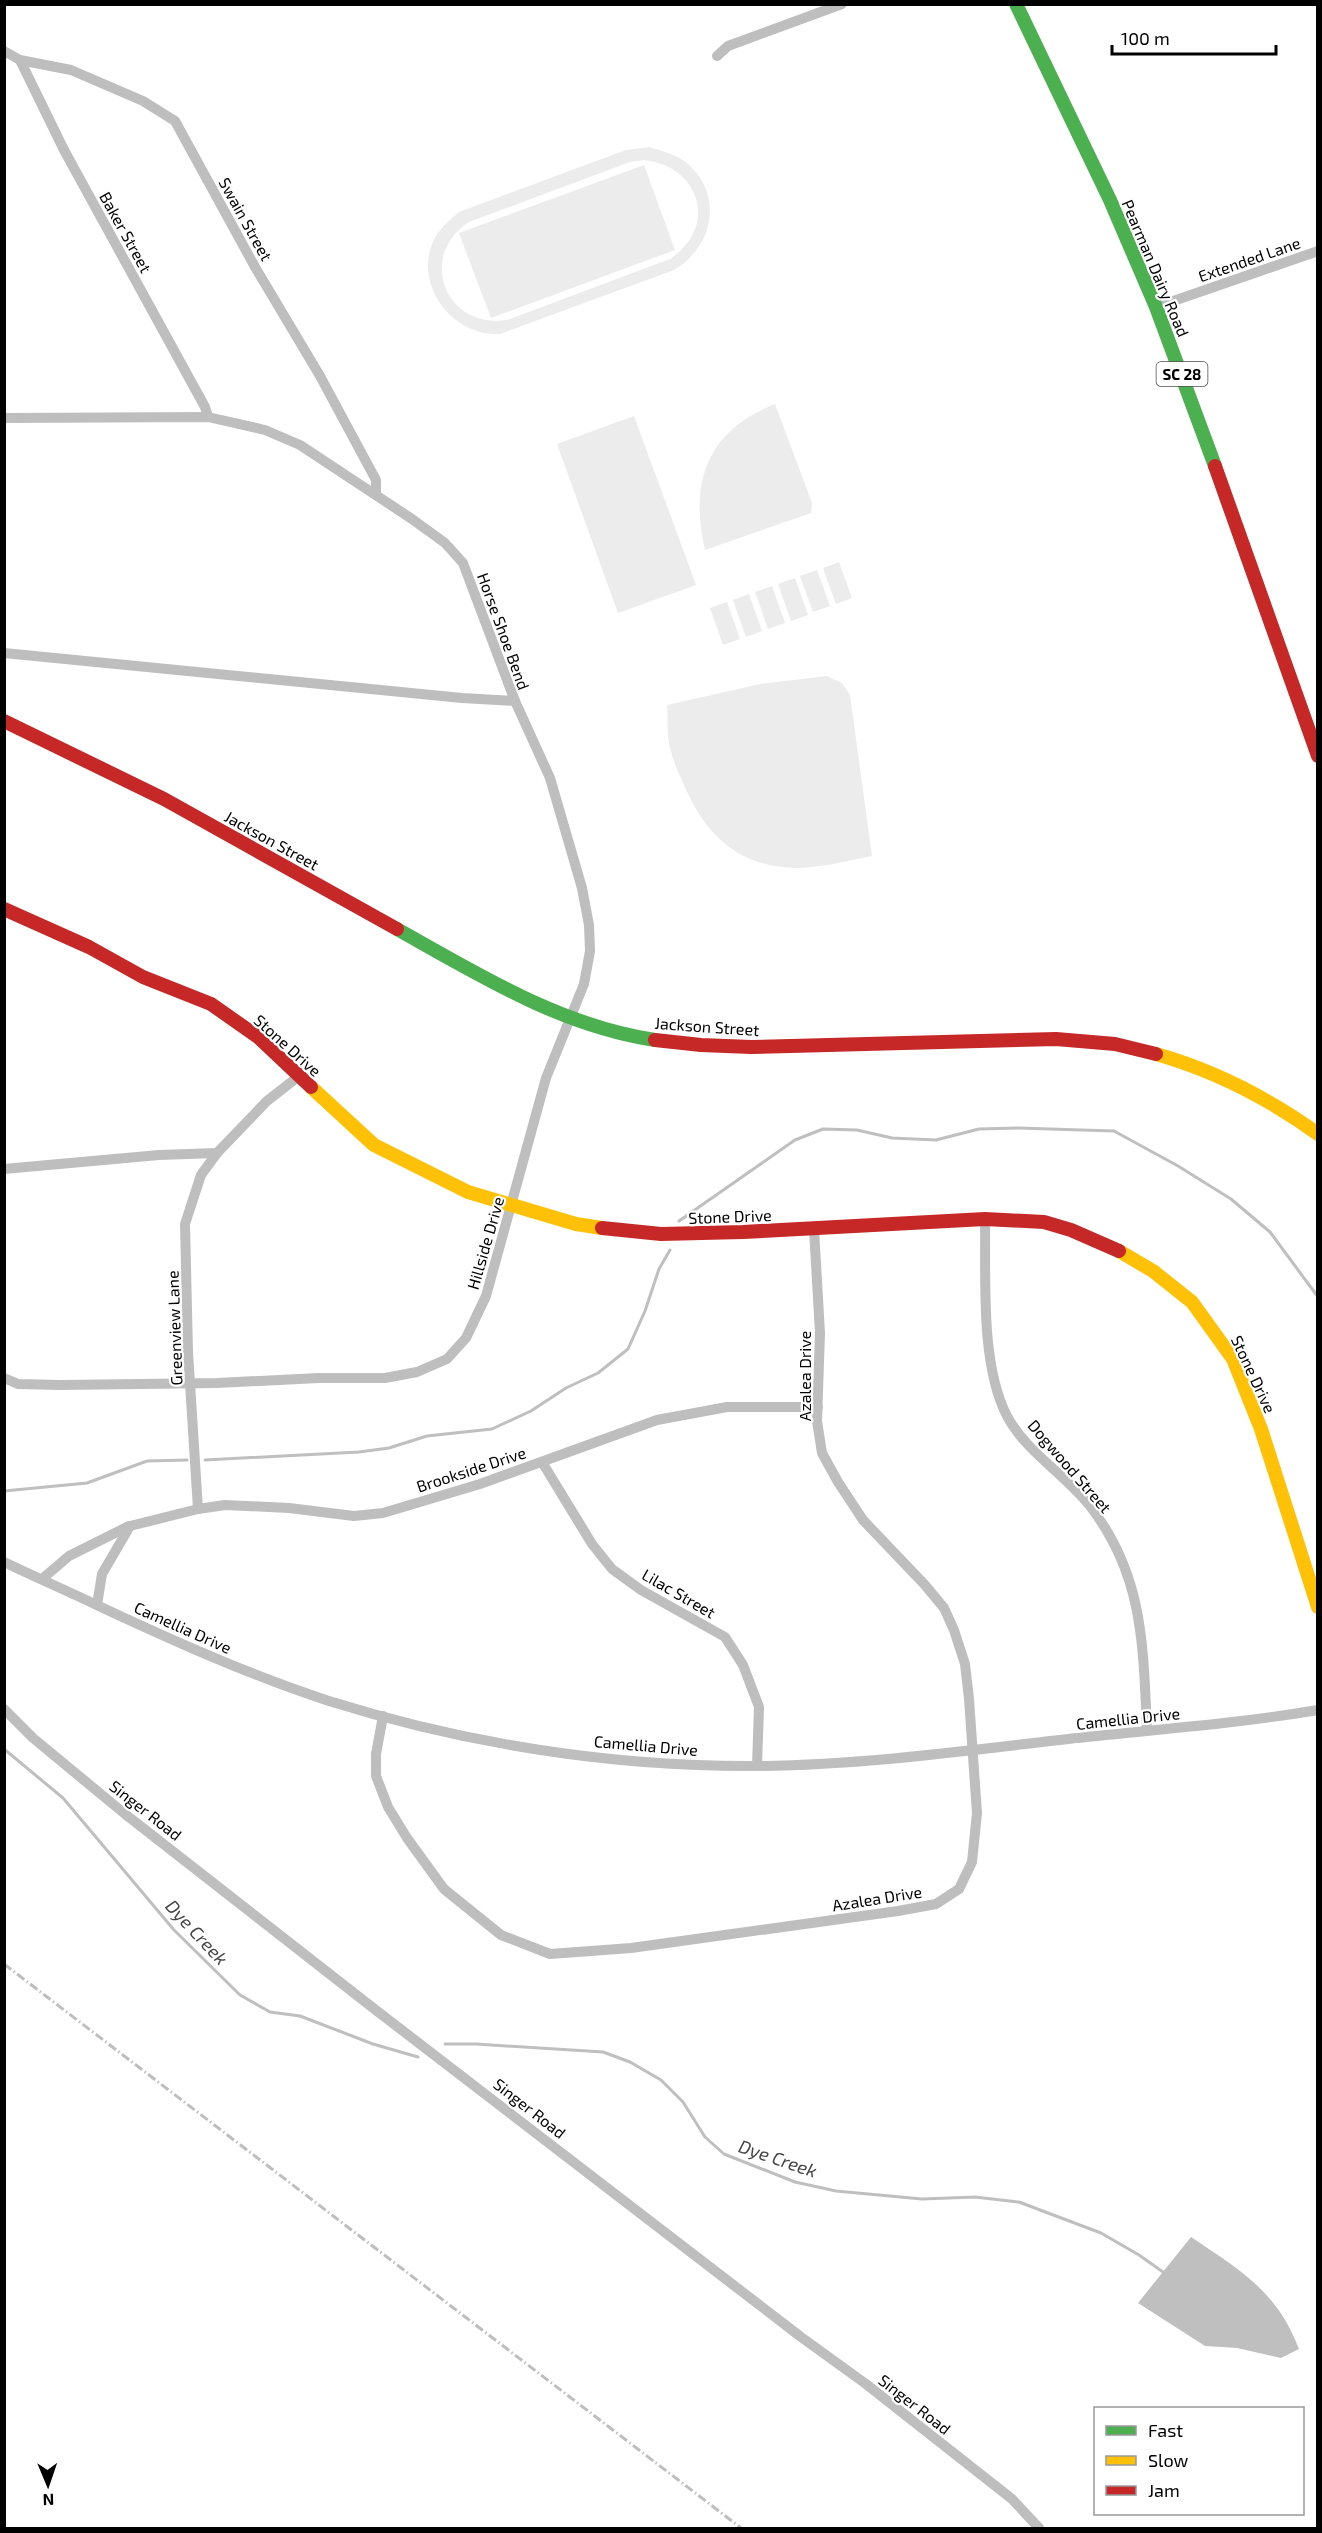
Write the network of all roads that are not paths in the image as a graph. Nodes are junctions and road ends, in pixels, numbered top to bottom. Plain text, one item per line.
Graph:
1 (842, 4) edge
2 (1016, 4) edge
3 (4, 51) edge
4 (717, 56) dead end
5 (20, 60) junction
6 (1317, 251) edge
7 (1156, 307) junction
8 (208, 417) junction
9 (4, 418) edge
10 (376, 495) junction
11 (4, 653) edge
12 (515, 701) junction
13 (4, 721) edge
14 (1317, 756) edge
15 (4, 909) edge
16 (570, 1018) junction
17 (299, 1076) junction
18 (1317, 1134) edge
19 (217, 1153) junction
20 (4, 1169) edge
21 (512, 1204) junction
22 (985, 1219) junction
23 (813, 1229) junction
24 (4, 1378) edge
25 (191, 1382) junction
26 (818, 1407) junction
27 (542, 1462) junction
28 (198, 1509) junction
29 (130, 1526) junction
30 (4, 1562) edge
31 (42, 1579) junction
32 (97, 1605) junction
33 (1317, 1607) edge
34 (4, 1709) edge
35 (1317, 1710) edge
36 (383, 1716) junction
37 (1147, 1730) junction
38 (974, 1750) junction
39 (757, 1766) junction
40 (1039, 2529) edge

1 - 4 street
2 - 7 main road, Pearman Dairy Road / SC 28
3 - 5 street, Swain Street
5 - 8 street, Baker Street
5 - 10 street, Swain Street
6 - 7 street, Extended Lane
7 - 14 main road, Pearman Dairy Road / SC 28
8 - 9 street, Horse Shoe Bend
8 - 10 street, Horse Shoe Bend
10 - 12 street, Horse Shoe Bend
11 - 12 street, Horse Shoe Bend
12 - 16 street, Hillside Drive
13 - 16 main road, Jackson Street
15 - 17 main road, Stone Drive
16 - 18 main road, Jackson Street
16 - 21 street, Hillside Drive
17 - 19 street
17 - 21 main road, Stone Drive
19 - 20 street
19 - 25 street, Greenview Lane
21 - 23 main road, Stone Drive
21 - 25 street, Hillside Drive
22 - 23 main road, Stone Drive
22 - 33 main road, Stone Drive
22 - 37 street, Dogwood Street
23 - 26 street, Azalea Drive
24 - 25 street, Hillside Drive
25 - 28 street, Greenview Lane
26 - 27 street, Brookside Drive
26 - 38 street, Azalea Drive
27 - 28 street, Brookside Drive
27 - 39 street, Lilac Street
28 - 29 street, Brookside Drive
29 - 31 street, Brookside Drive
29 - 32 street
30 - 31 street, Camellia Drive
31 - 32 street, Camellia Drive
32 - 36 street, Camellia Drive
34 - 40 street, Singer Road
35 - 37 street, Camellia Drive
36 - 38 street, Azalea Drive
36 - 39 street, Camellia Drive
37 - 38 street, Camellia Drive
38 - 39 street, Camellia Drive

